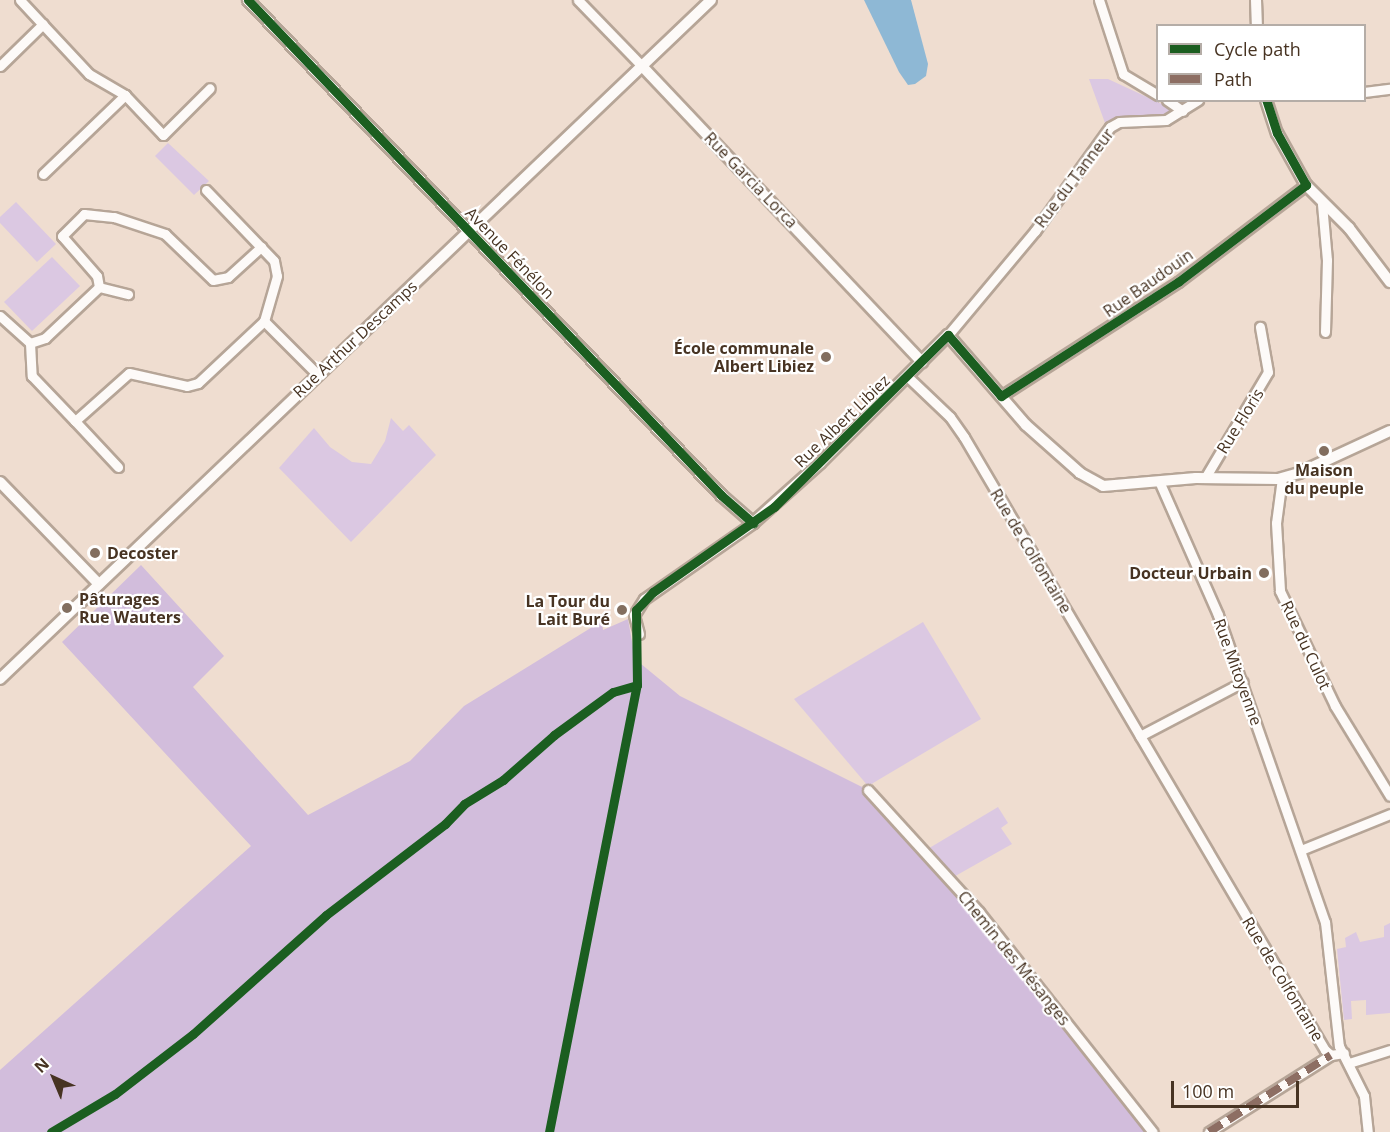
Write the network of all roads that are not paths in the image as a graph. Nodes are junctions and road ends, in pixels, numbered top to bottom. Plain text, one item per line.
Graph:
1 (20, 0) edge
2 (248, 0) edge
3 (578, 0) edge
4 (711, 0) edge
5 (1099, 0) edge
6 (1256, 0) edge
7 (43, 24) junction
8 (1257, 24) edge
9 (641, 65) junction
10 (0, 66) edge
11 (210, 88) dead end
12 (1390, 89) edge
13 (1366, 92) edge
14 (1156, 94) edge
15 (125, 95) junction
16 (1170, 102) edge
17 (1195, 102) edge
18 (1267, 102) edge
19 (1183, 111) junction
20 (43, 174) dead end
21 (1306, 184) junction
22 (206, 190) dead end
23 (1322, 204) junction
24 (471, 232) junction
25 (261, 247) junction
26 (1390, 282) edge
27 (99, 287) junction
28 (128, 294) dead end
29 (0, 316) edge
30 (264, 321) junction
31 (1260, 327) dead end
32 (1325, 332) dead end
33 (948, 334) junction
34 (30, 343) junction
35 (922, 362) junction
36 (317, 374) junction
37 (908, 377) junction
38 (1001, 396) junction
39 (75, 421) junction
40 (1390, 431) edge
41 (118, 467) dead end
42 (1205, 478) junction
43 (1282, 478) junction
44 (1159, 481) junction
45 (0, 482) edge
46 (753, 523) junction
47 (99, 584) junction
48 (639, 634) dead end
49 (0, 679) edge
50 (1243, 682) junction
51 (1140, 736) junction
52 (868, 790) dead end
53 (1390, 794) edge
54 (1390, 814) edge
55 (1301, 850) junction
56 (1390, 1050) edge
57 (1344, 1053) junction
58 (1331, 1055) junction
59 (1349, 1063) junction
60 (1153, 1132) edge
61 (1209, 1132) edge
62 (1368, 1132) edge

1 - 7 street
2 - 24 street, Avenue Fénélon
3 - 9 street, Rue Garcia Lorca
4 - 9 street, Rue Arthur Descamps
5 - 14 street
6 - 8 street
7 - 10 street
7 - 15 street
9 - 24 street, Rue Arthur Descamps
9 - 35 street, Rue Garcia Lorca
11 - 15 street
12 - 13 street
15 - 20 street
16 - 19 street
17 - 19 street, Rue du Tanneur
18 - 21 street
19 - 33 street, Rue du Tanneur
21 - 23 street
21 - 38 street, Rue Baudouin
22 - 25 street
23 - 26 street
23 - 32 street
24 - 36 street, Rue Arthur Descamps
24 - 46 street, Avenue Fénélon
25 - 27 street
25 - 30 street
27 - 28 street
27 - 34 street
29 - 34 street
30 - 36 street
30 - 39 street
31 - 42 street, Rue Floris
33 - 35 street, Rue Albert Libiez
33 - 38 street
34 - 39 street
35 - 37 street, Rue Albert Libiez
36 - 47 street, Rue Arthur Descamps
37 - 46 street, Rue Albert Libiez
37 - 51 street, Rue de Colfontaine
38 - 44 street
39 - 41 street
40 - 43 street
42 - 43 street
42 - 44 street
43 - 53 street, Rue du Culot
44 - 50 street, Rue Mitoyenne
45 - 47 street
46 - 48 street
47 - 49 street, Rue Arthur Descamps
50 - 51 street
50 - 55 street, Rue Mitoyenne
51 - 58 street, Rue de Colfontaine
52 - 60 street, Chemin des Mésanges
54 - 55 street
55 - 57 street, Rue Mitoyenne
56 - 59 street
57 - 58 street, Rue de Colfontaine
57 - 59 street, Rue Mitoyenne
58 - 61 street
59 - 62 street, Rue Mitoyenne

